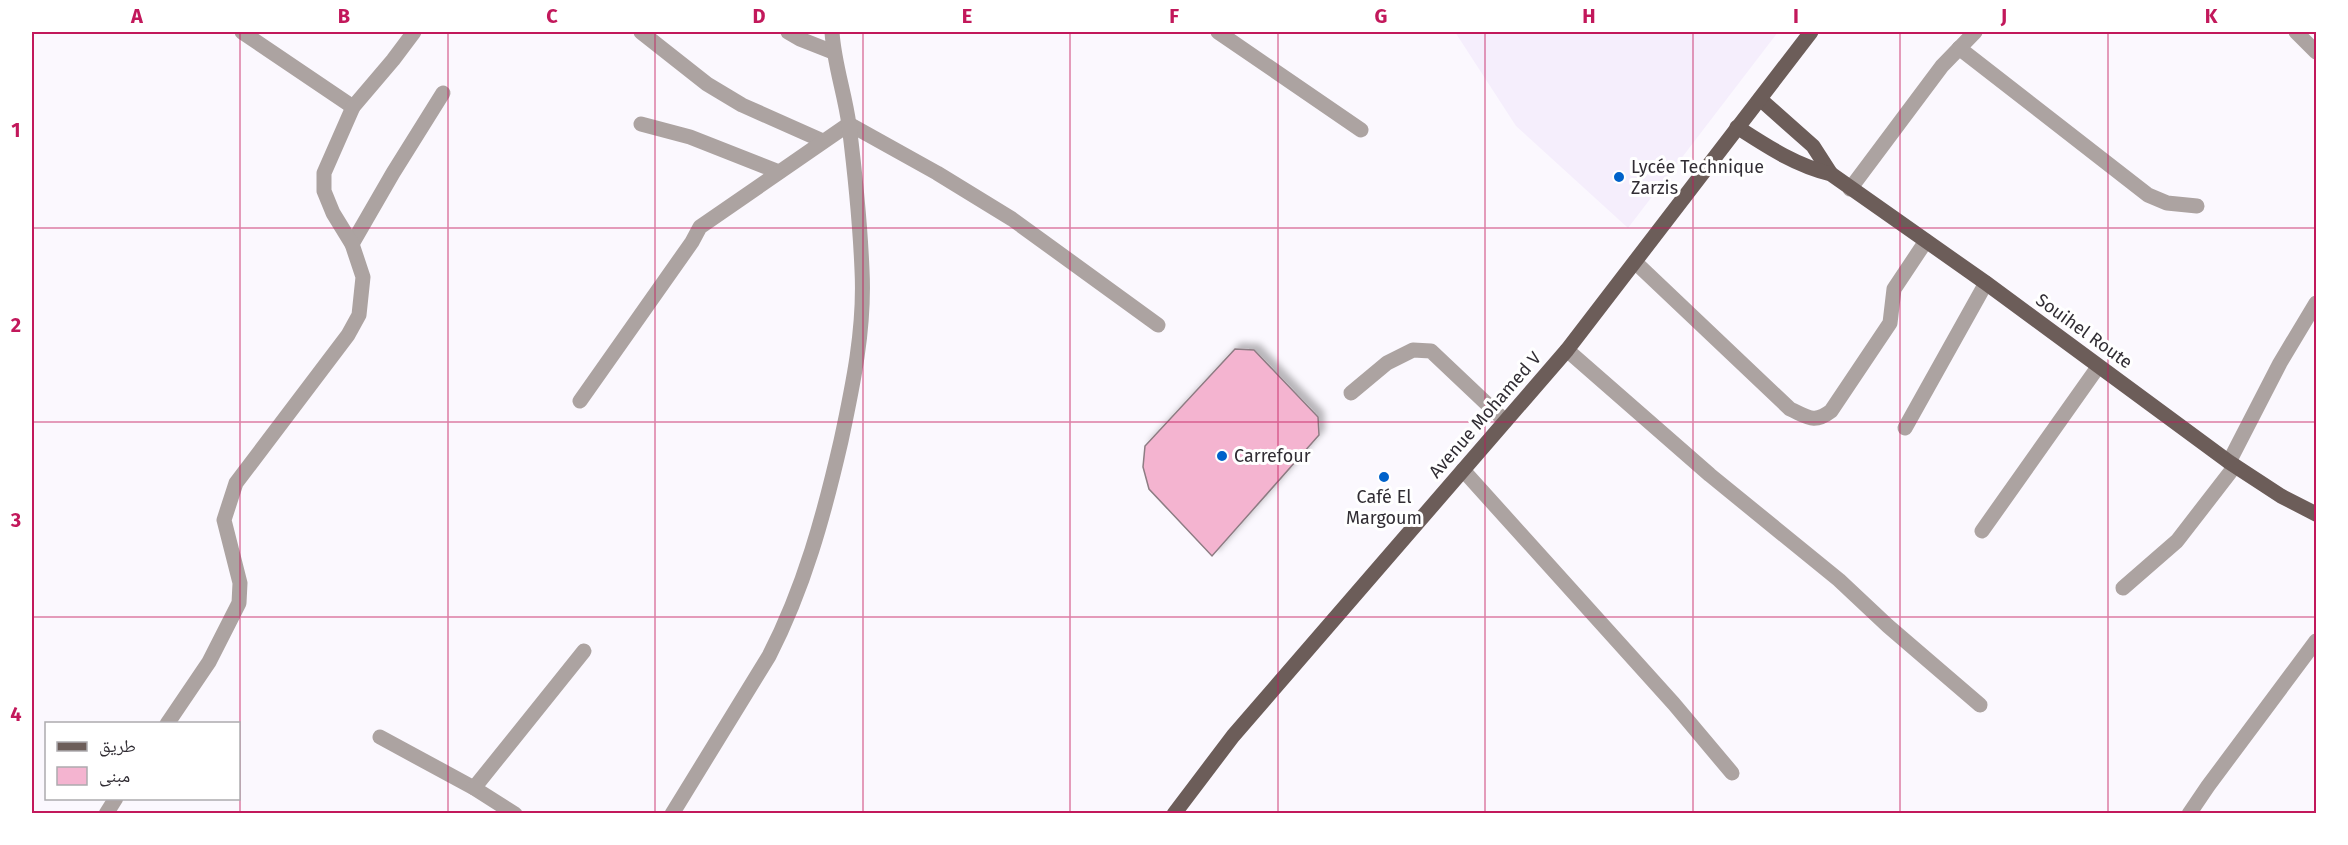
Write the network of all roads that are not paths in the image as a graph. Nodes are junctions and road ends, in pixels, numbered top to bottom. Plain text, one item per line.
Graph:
1 (242, 32) edge
2 (414, 32) edge
3 (641, 32) edge
4 (788, 32) edge
5 (832, 32) edge
6 (1218, 32) edge
7 (1811, 32) edge
8 (1975, 32) edge
9 (2296, 32) edge
10 (1959, 48) junction
11 (834, 52) junction
12 (2316, 52) edge
13 (443, 93) dead end
14 (1760, 99) junction
15 (353, 107) junction
16 (641, 124) dead end
17 (849, 124) junction
18 (1737, 127) junction
19 (1360, 130) dead end
20 (823, 141) junction
21 (779, 172) junction
22 (1831, 174) junction
23 (1850, 189) junction
24 (2197, 206) dead end
25 (1926, 241) junction
26 (352, 244) junction
27 (1635, 262) junction
28 (1986, 283) junction
29 (2316, 303) edge
30 (1158, 325) dead end
31 (1567, 350) junction
32 (2098, 367) junction
33 (1351, 393) dead end
34 (580, 401) dead end
35 (1505, 421) junction
36 (1905, 428) dead end
37 (2232, 464) junction
38 (1463, 470) junction
39 (2316, 514) edge
40 (1982, 531) dead end
41 (2123, 588) dead end
42 (2316, 640) edge
43 (584, 651) dead end
44 (1980, 705) dead end
45 (168, 722) edge
46 (380, 737) dead end
47 (1732, 773) dead end
48 (474, 788) junction
49 (115, 800) edge
50 (106, 813) edge
51 (515, 813) edge
52 (672, 813) edge
53 (1174, 813) edge
54 (2189, 813) edge

1 - 15 street
2 - 15 street
3 - 20 street
4 - 11 street
5 - 11 street
6 - 19 street
7 - 14 main road, Avenue Mohamed V
8 - 10 street
9 - 12 street
10 - 23 street
10 - 24 street
11 - 17 street
13 - 26 street
14 - 18 main road, Avenue Mohamed V
14 - 22 main road
15 - 26 street
16 - 21 street
17 - 20 street
17 - 30 street
17 - 52 street
18 - 22 main road
18 - 27 main road, Avenue Mohamed V
20 - 21 street
21 - 34 street
22 - 23 main road, Souihel Route
23 - 25 main road, Souihel Route
25 - 27 street
25 - 28 main road, Souihel Route
26 - 45 street
27 - 31 main road, Avenue Mohamed V
28 - 32 main road, Souihel Route
28 - 36 street
29 - 37 street
31 - 35 main road, Avenue Mohamed V
31 - 44 street
32 - 37 main road, Souihel Route
32 - 40 street
33 - 35 street
35 - 38 main road, Avenue Mohamed V
37 - 39 main road, Souihel Route
37 - 41 street
38 - 47 street
38 - 53 main road, Avenue Mohamed V
42 - 54 street
43 - 48 street
46 - 48 street
48 - 51 street
49 - 50 street

